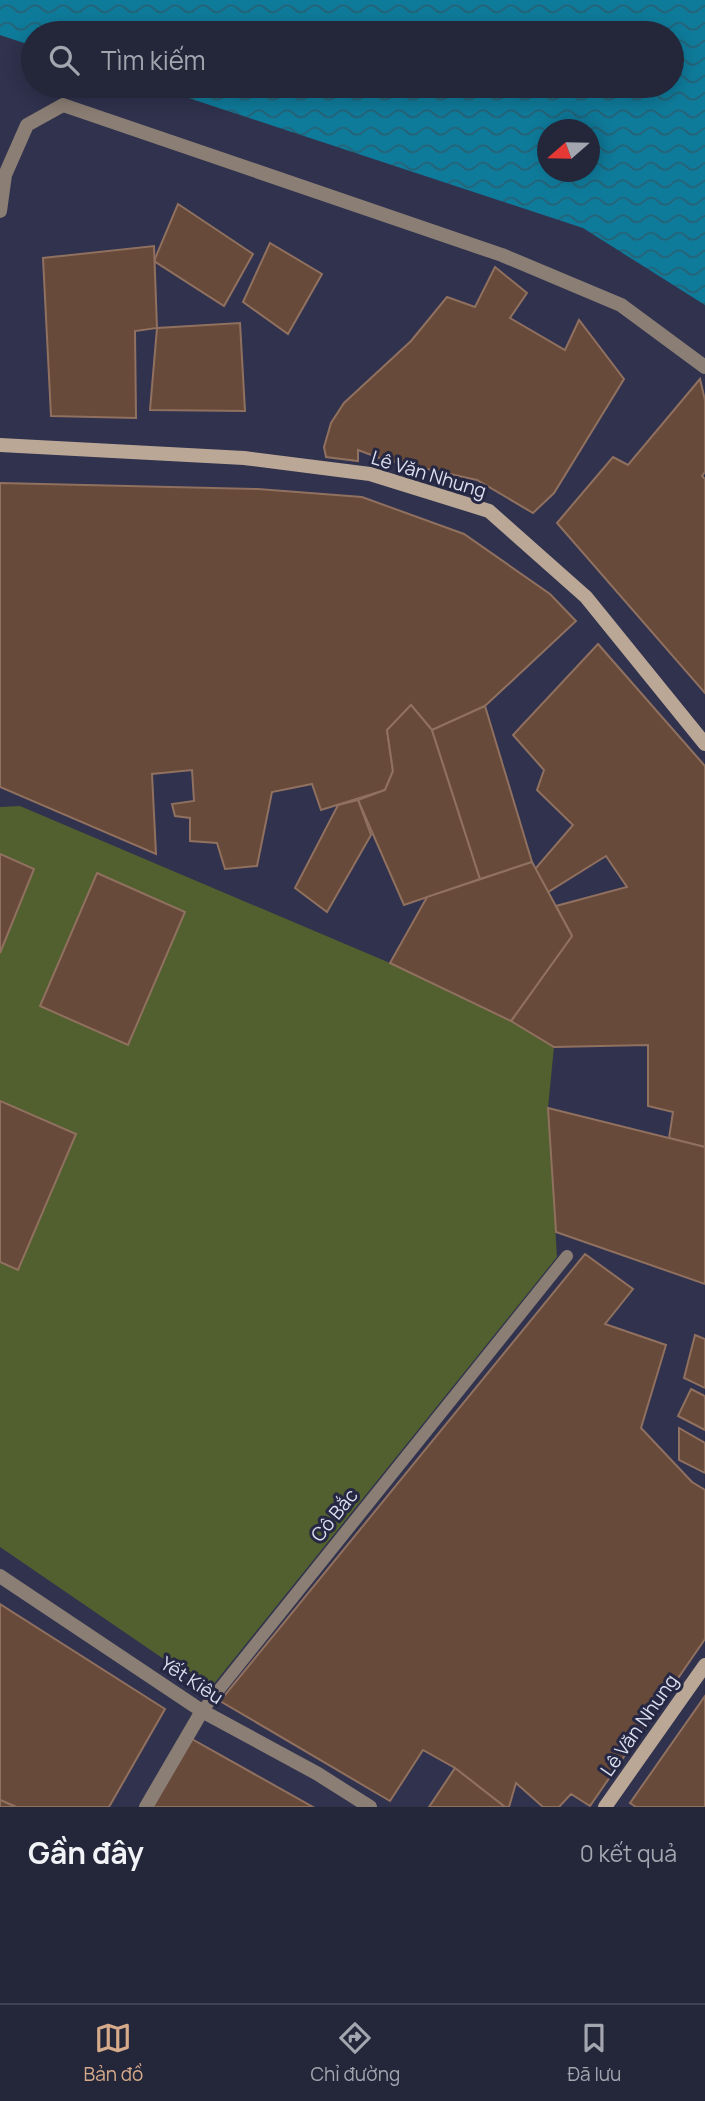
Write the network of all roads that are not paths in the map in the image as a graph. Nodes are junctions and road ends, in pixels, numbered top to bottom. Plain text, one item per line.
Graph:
1 (0, 211) edge
2 (705, 367) edge
3 (0, 445) edge
4 (705, 744) edge
5 (567, 1256) dead end
6 (0, 1576) edge
7 (705, 1665) edge
8 (202, 1711) junction
9 (146, 1807) edge
10 (370, 1807) edge
11 (605, 1807) edge

1 - 2 street
3 - 4 street, Lê Văn Nhung
5 - 8 lane, Cô Bắc
6 - 8 street, Yết Kiêu
7 - 11 street, Lê Văn Nhung
8 - 9 street, Cô Bắc
8 - 10 street, Yết Kiêu

